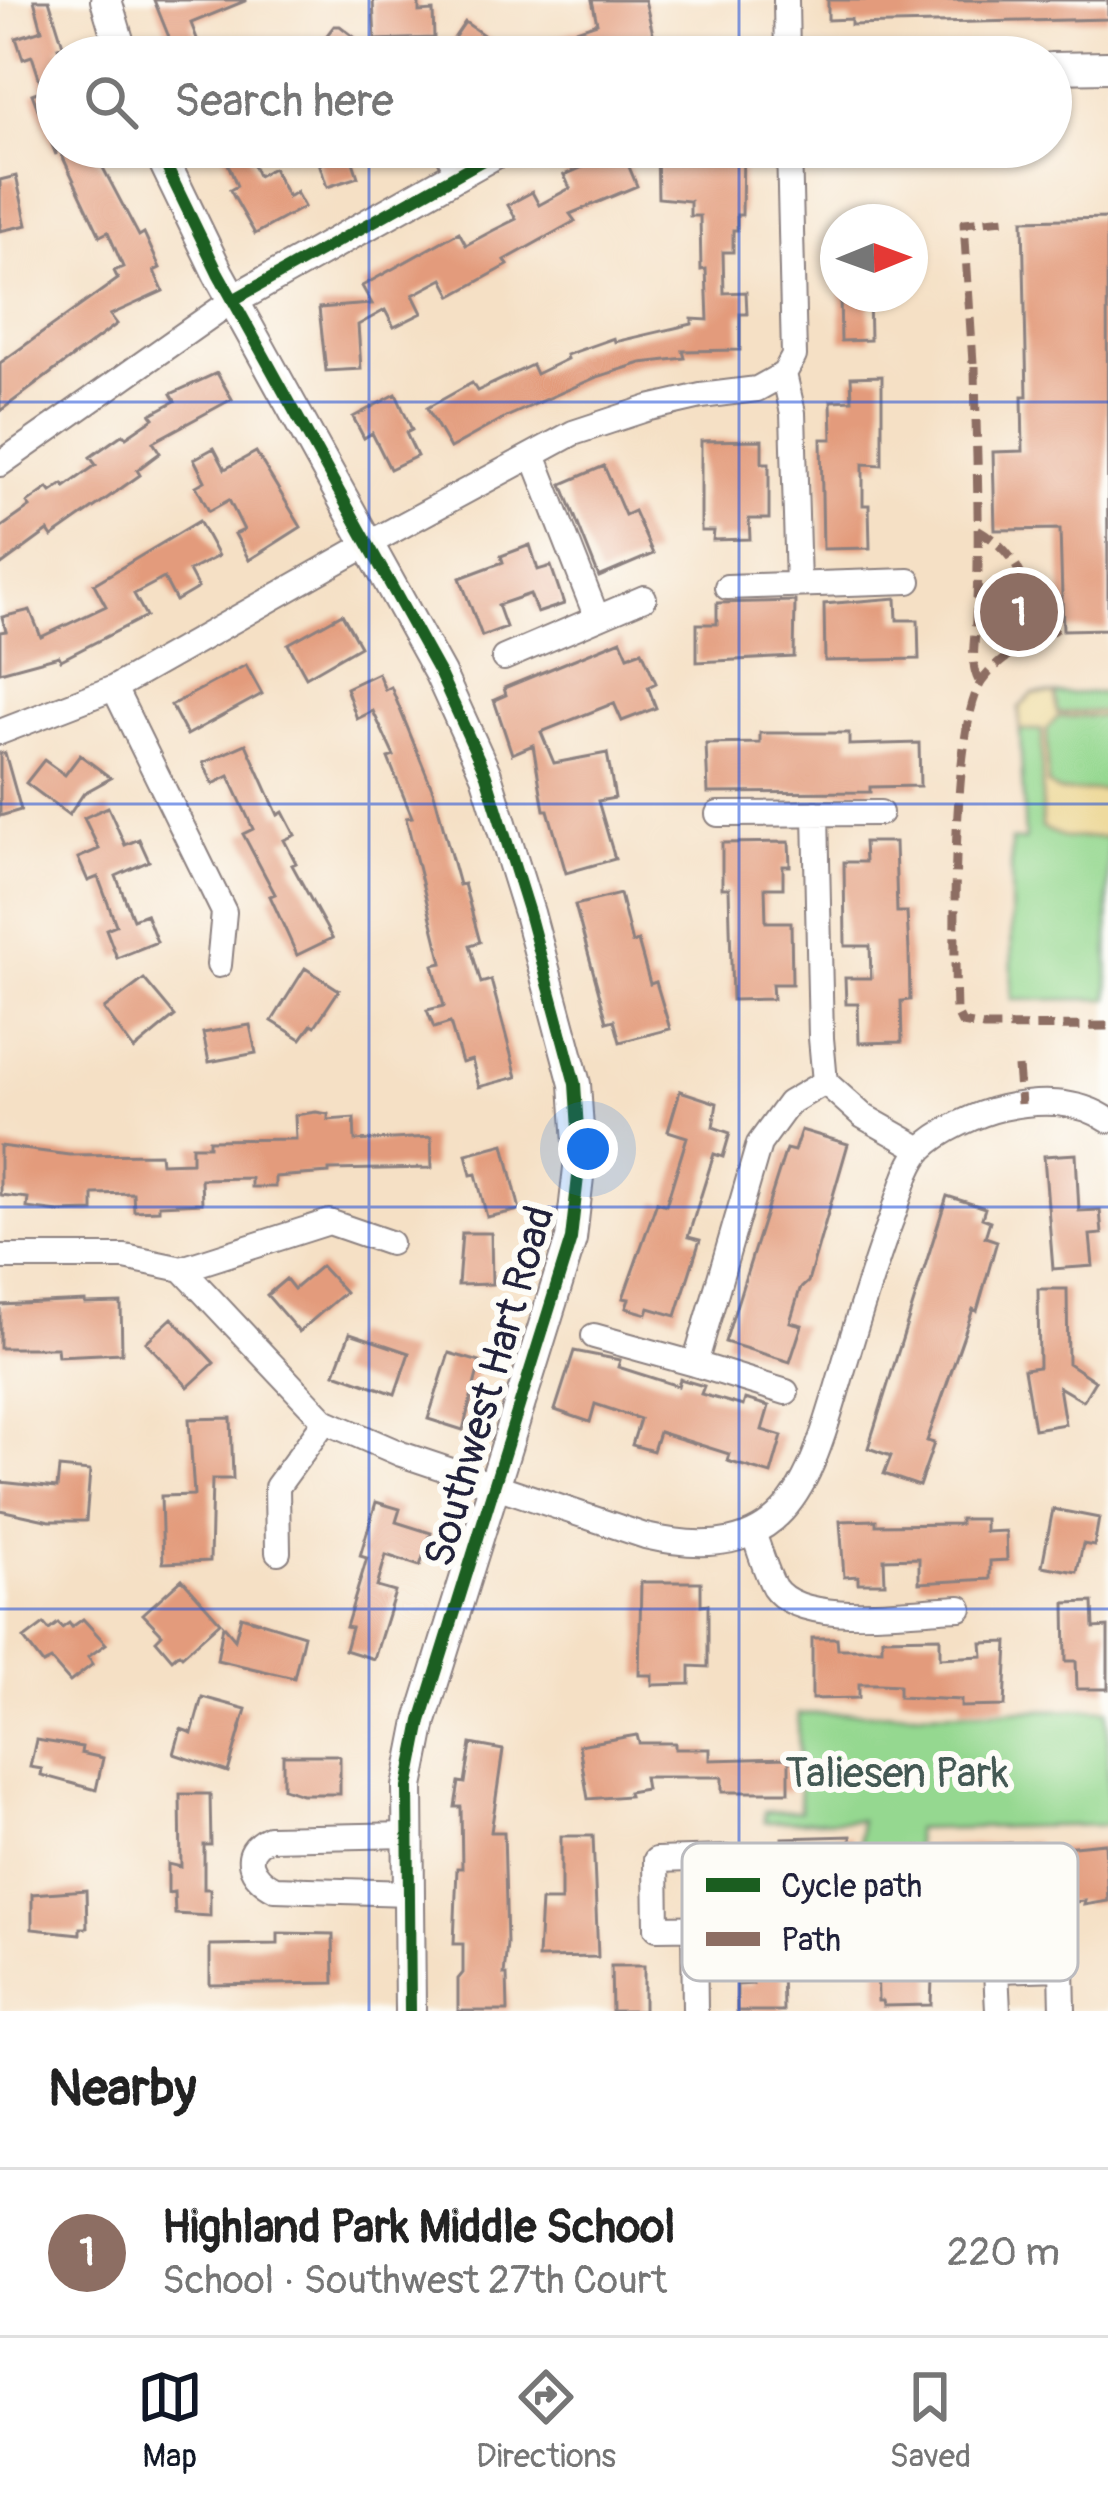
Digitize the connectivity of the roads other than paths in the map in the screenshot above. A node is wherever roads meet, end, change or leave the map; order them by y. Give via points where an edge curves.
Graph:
1 (106, 0) edge
2 (785, 0) edge
3 (117, 36) edge
4 (786, 36) edge
5 (1108, 67) edge
6 (1072, 68) edge
7 (167, 168) edge
8 (439, 168) edge
9 (790, 168) edge
10 (233, 300) junction
11 (784, 374) junction
12 (533, 454) junction
13 (0, 464) edge
14 (368, 544) junction
15 (909, 581) dead end
16 (798, 584) junction
17 (727, 587) dead end
18 (644, 598) dead end
19 (597, 618) junction
20 (504, 658) dead end
21 (114, 688) junction
22 (0, 732) edge
23 (816, 813) junction
24 (880, 813) dead end
25 (718, 814) dead end
26 (219, 965) dead end
27 (825, 1082) junction
28 (1108, 1120) edge
29 (921, 1149) junction
30 (390, 1243) dead end
31 (0, 1256) edge
32 (182, 1269) junction
33 (594, 1336) dead end
34 (695, 1364) junction
35 (786, 1392) dead end
36 (326, 1420) junction
37 (496, 1484) junction
38 (753, 1533) junction
39 (278, 1552) dead end
40 (960, 1608) dead end
41 (409, 1835) junction
42 (410, 1893) junction
43 (695, 1981) edge
44 (997, 1981) edge
45 (1062, 1981) edge
46 (410, 2011) edge
47 (695, 2011) edge
48 (998, 2011) edge
49 (1063, 2011) edge

1 - 3 street
2 - 4 street
5 - 6 street
7 - 10 street, Southwest Hart Road
8 - 10 street
9 - 11 street via 794,356
10 - 13 street
10 - 14 street, Southwest Hart Road
11 - 12 street via 757,389 613,418
11 - 16 street via 793,413
12 - 14 street
12 - 19 street
14 - 21 street
14 - 37 street, Southwest Hart Road via 486,775 575,1084 580,1159 571,1239
15 - 16 street
16 - 17 street
18 - 19 street
19 - 20 street
21 - 22 street
21 - 26 street via 224,912
23 - 24 street
23 - 25 street
23 - 27 street
27 - 29 street via 863,1116
27 - 34 street via 789,1103 759,1144
28 - 29 street via 1072,1105 1021,1104 979,1113
29 - 38 street via 872,1269 820,1448 787,1510
30 - 32 street via 328,1222
31 - 32 street via 125,1257
32 - 36 street
33 - 34 street
34 - 35 street
36 - 37 street
36 - 39 street via 277,1486
37 - 38 street via 685,1545
37 - 41 street, Southwest Hart Road via 422,1721 408,1787
38 - 40 street via 776,1589 822,1613
41 - 42 street, Southwest Hart Road
41 - 42 street via 269,1838 251,1856 258,1880 275,1889
42 - 46 street, Southwest Hart Road
43 - 47 street
44 - 48 street
45 - 49 street

